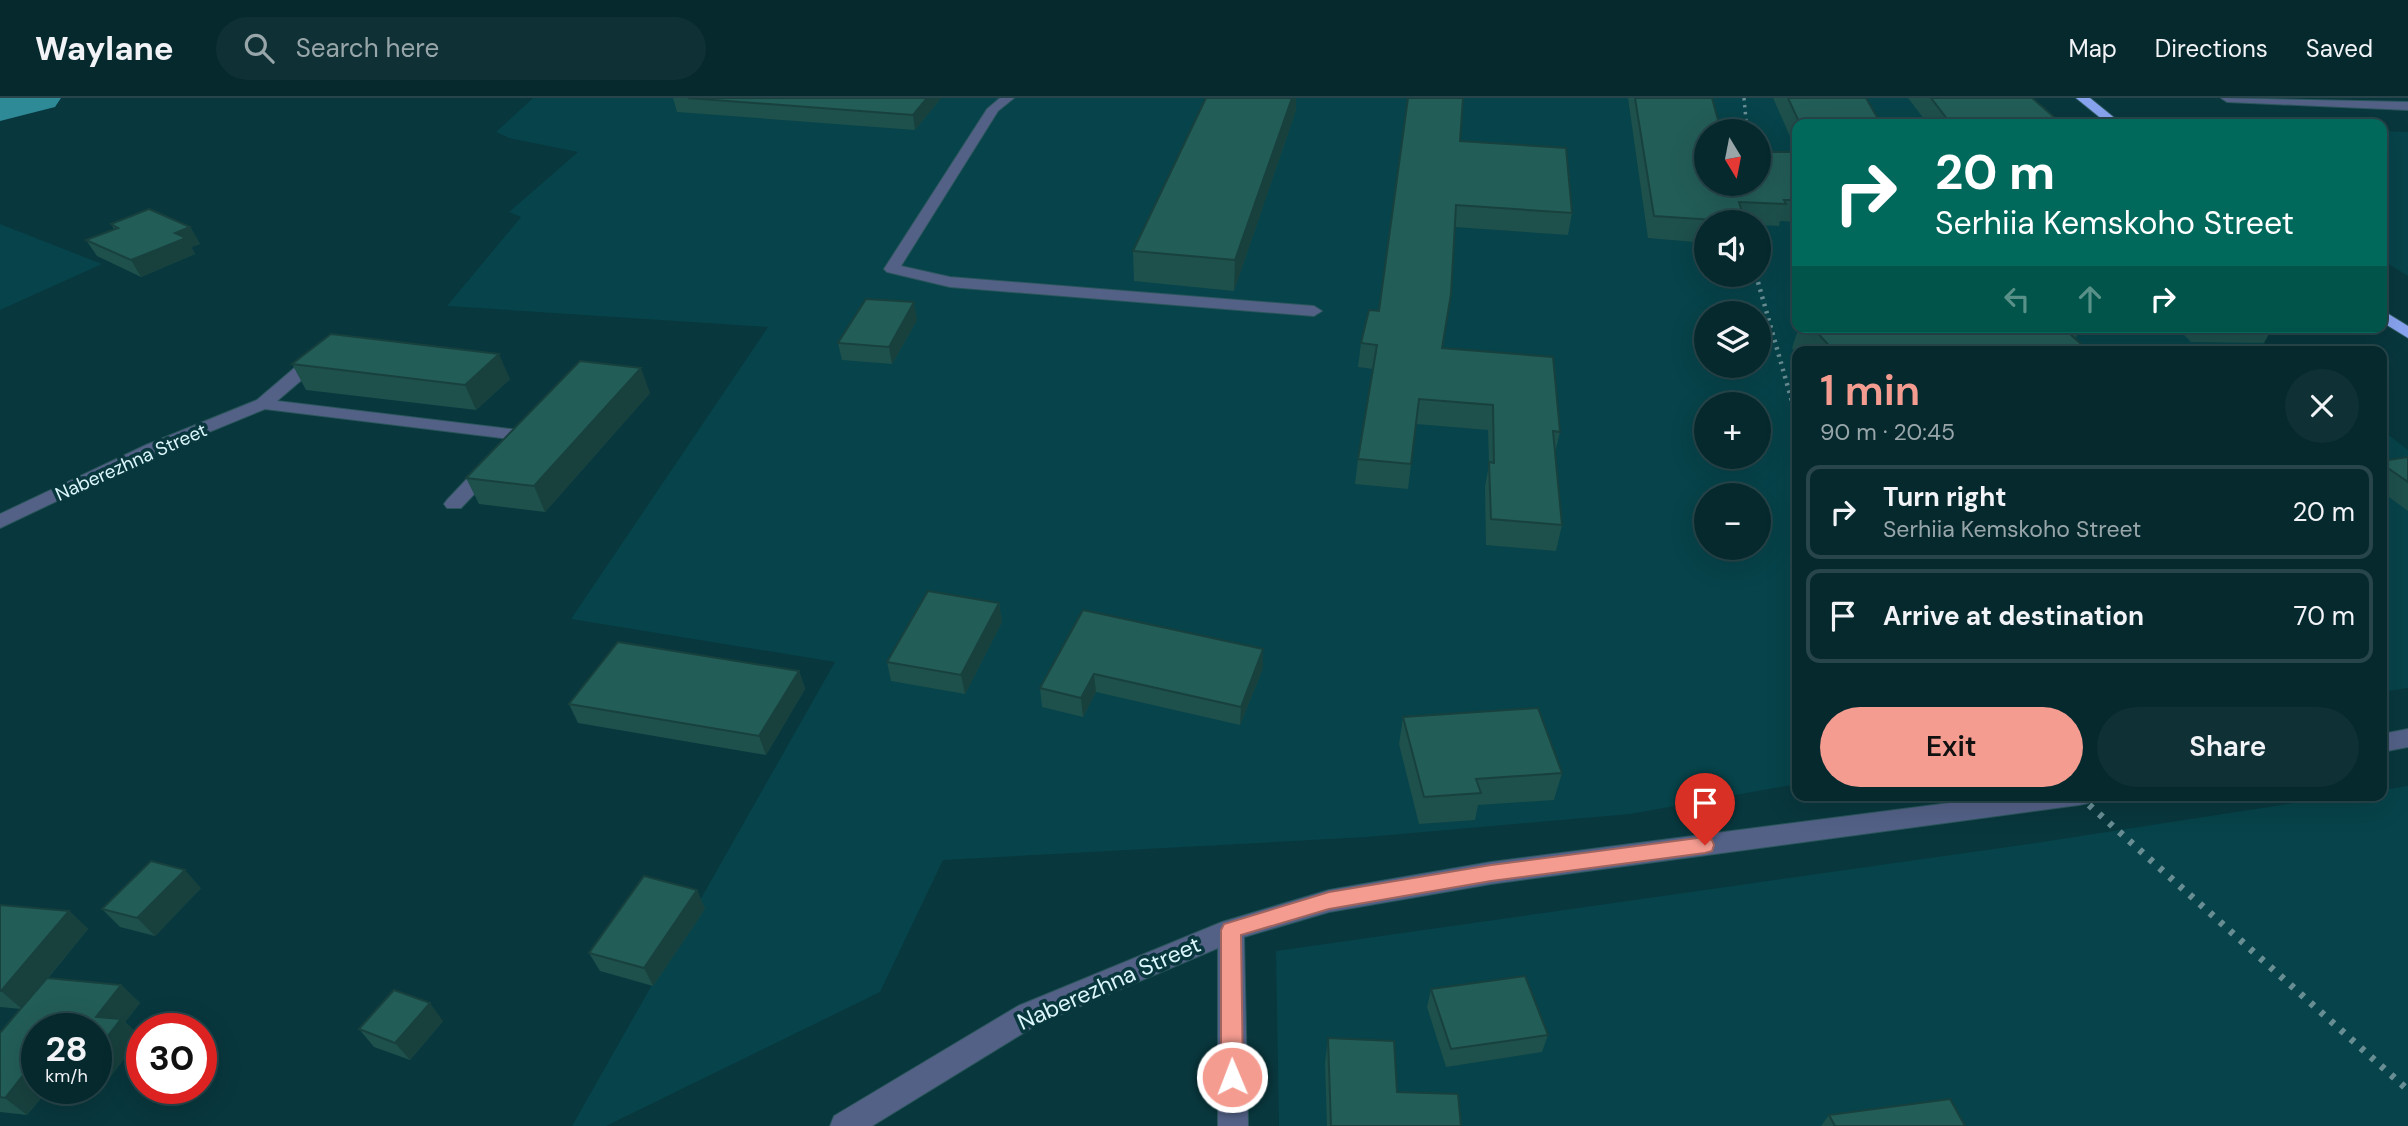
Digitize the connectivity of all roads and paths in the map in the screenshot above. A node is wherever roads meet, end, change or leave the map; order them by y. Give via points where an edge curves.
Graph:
1 (1007, 98) edge
2 (2082, 98) edge
3 (2227, 98) edge
4 (2408, 106) edge
5 (2109, 119) edge
6 (1314, 311) dead end
7 (2387, 318) edge
8 (2408, 333) edge
9 (328, 347) edge
10 (263, 404) junction
11 (454, 504) dead end
12 (0, 522) edge
13 (2408, 738) edge
14 (2387, 742) edge
15 (2041, 801) edge
16 (1231, 930) junction
17 (845, 1126) edge
18 (1233, 1126) edge

1 - 6 street via 993,109 892,269 950,282
2 - 5 highway
3 - 4 street
7 - 8 highway
9 - 10 street
10 - 11 street via 523,430
10 - 12 street, Naberezhna Street via 152,449
13 - 14 street
15 - 16 street, Naberezhna Street via 1491,873 1329,901
16 - 17 street, Naberezhna Street via 1028,1015
16 - 18 street

